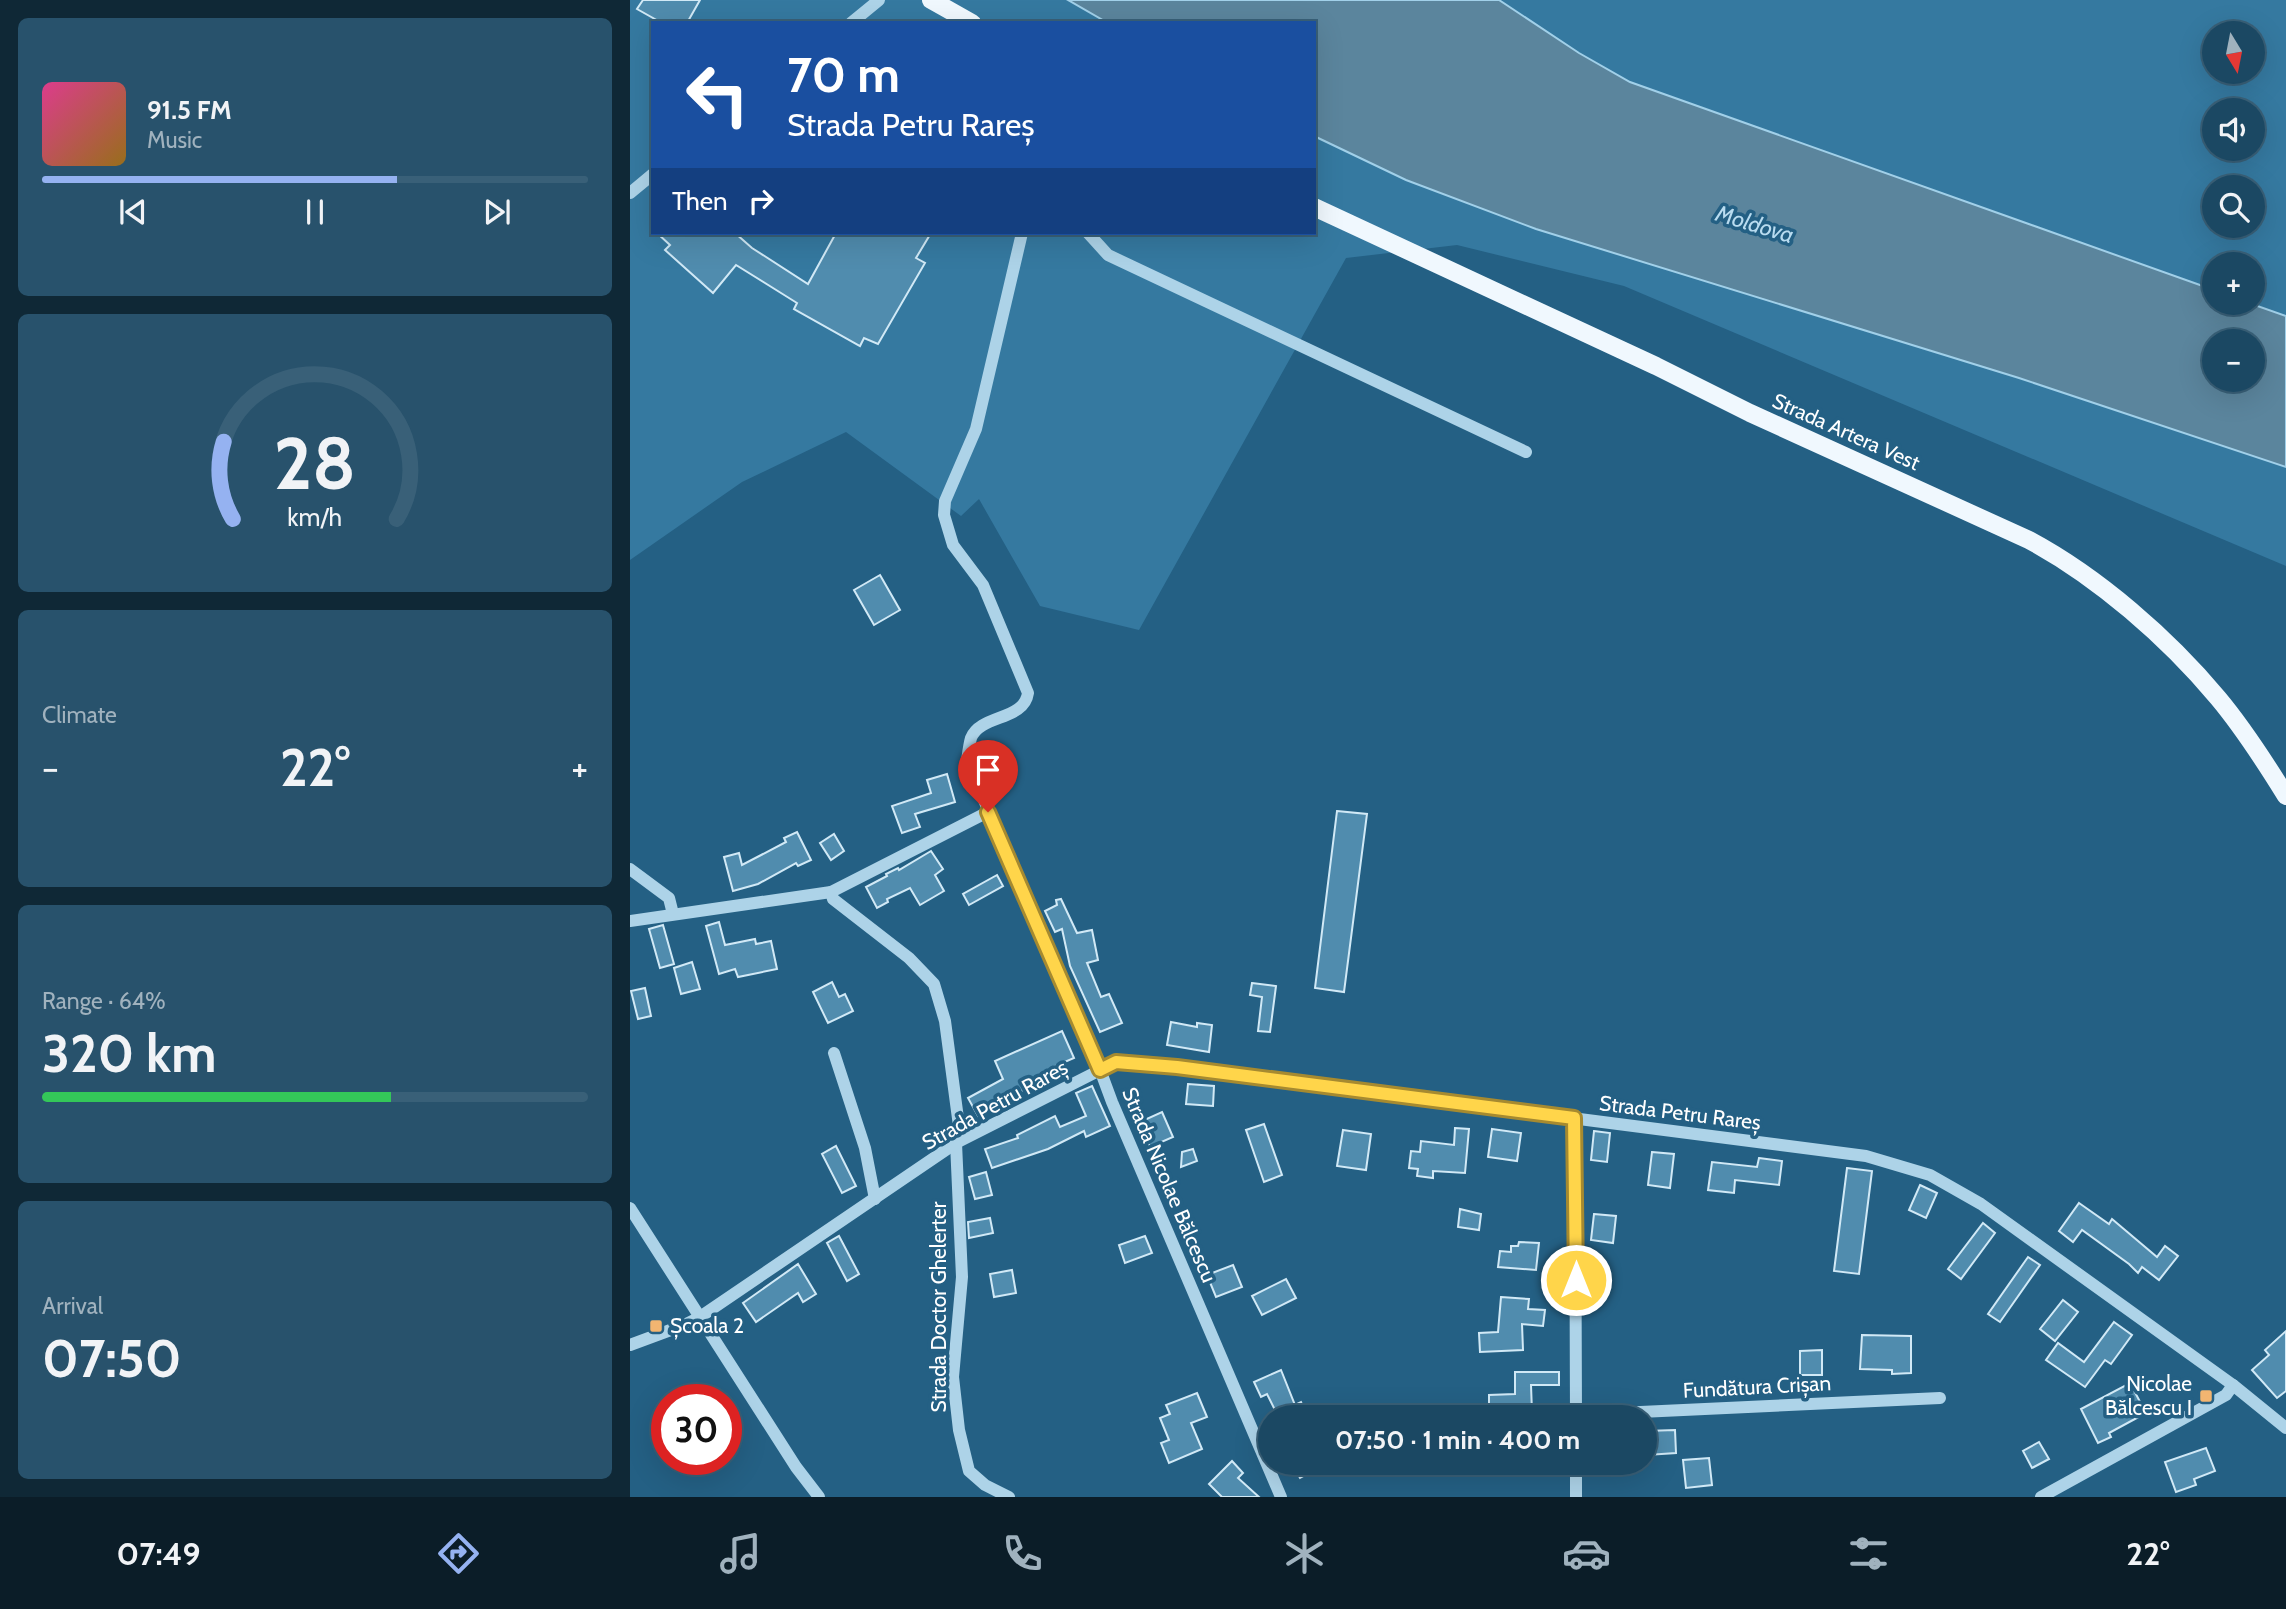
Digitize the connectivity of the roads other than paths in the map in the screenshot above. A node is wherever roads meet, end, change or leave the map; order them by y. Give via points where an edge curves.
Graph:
1 (879, 0) edge
2 (931, 0) edge
3 (853, 21) edge
4 (968, 21) edge
5 (651, 176) edge
6 (630, 192) edge
7 (1316, 208) edge
8 (1022, 235) edge
9 (1090, 235) edge
10 (1526, 452) dead end
11 (2286, 796) edge
12 (988, 812) junction
13 (630, 870) edge
14 (831, 892) junction
15 (673, 914) junction
16 (630, 921) edge
17 (834, 1053) dead end
18 (1100, 1070) junction
19 (1574, 1118) junction
20 (956, 1143) junction
21 (875, 1199) junction
22 (630, 1208) edge
23 (700, 1317) junction
24 (630, 1345) edge
25 (2234, 1385) junction
26 (1940, 1398) dead end
27 (1576, 1405) edge
28 (1657, 1412) edge
29 (2286, 1428) edge
30 (1576, 1475) edge
31 (819, 1497) edge
32 (1009, 1497) edge
33 (1281, 1497) edge
34 (1576, 1497) edge
35 (2041, 1497) edge

1 - 3 street
2 - 4 main road
5 - 6 street
7 - 11 main road, Strada Artera Vest via 2057,555 2175,652 2250,739
8 - 12 street, Strada Nicolae Bălcescu via 976,429 945,501 944,515 953,545 984,585 1028,694 1021,708 972,735 967,761
9 - 10 street via 1108,256
12 - 14 street
12 - 18 street, Strada Nicolae Bălcescu
13 - 15 street via 669,898
14 - 15 street
14 - 20 street, Strada Doctor Ghelerter via 833,900 909,958 934,984 951,1067 959,1126
15 - 16 street
17 - 21 street via 865,1148
18 - 19 street, Strada Petru Rareș via 1116,1062 1177,1067
18 - 20 street, Strada Petru Rareș
18 - 33 street, Strada Nicolae Bălcescu
19 - 25 street, Strada Petru Rareș via 1866,1156 1930,1175 1981,1204
19 - 27 street
20 - 21 street, Strada Petru Rareș
20 - 32 street, Strada Doctor Ghelerter via 962,1277 953,1377 959,1430 969,1471
21 - 23 street, Strada Petru Rareș
22 - 23 street
23 - 24 street, Strada Petru Rareș
23 - 31 street
25 - 29 street
25 - 35 street via 2226,1395
26 - 28 street, Fundătura Crișan
30 - 34 street

